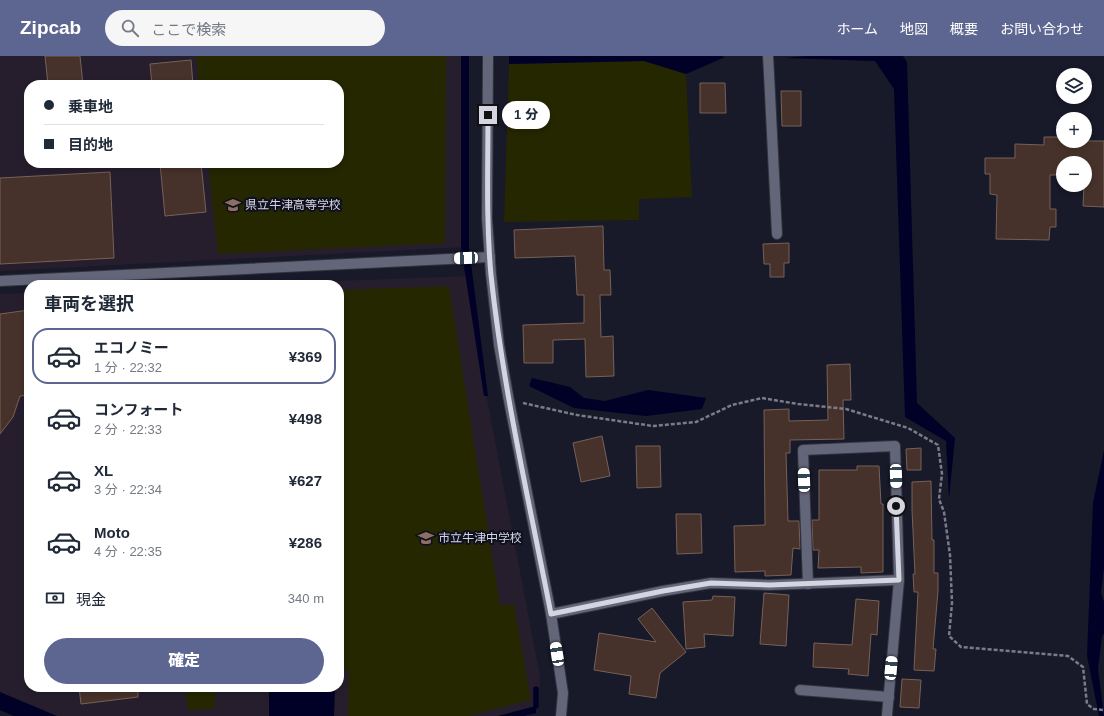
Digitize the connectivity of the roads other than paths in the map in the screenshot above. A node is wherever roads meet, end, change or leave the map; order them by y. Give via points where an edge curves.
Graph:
1 (488, 56) edge
2 (768, 56) edge
3 (778, 234) dead end
4 (490, 257) junction
5 (0, 281) edge
6 (899, 580) junction
7 (808, 584) junction
8 (551, 614) junction
9 (800, 690) dead end
10 (889, 697) junction
11 (887, 715) edge
12 (561, 716) edge

1 - 4 street via 487,218
2 - 3 street
4 - 5 street
4 - 8 street via 499,345
6 - 7 street
6 - 7 street via 895,446 802,450
6 - 10 street
7 - 8 street via 711,583
8 - 12 street via 563,693
9 - 10 street
10 - 11 street

